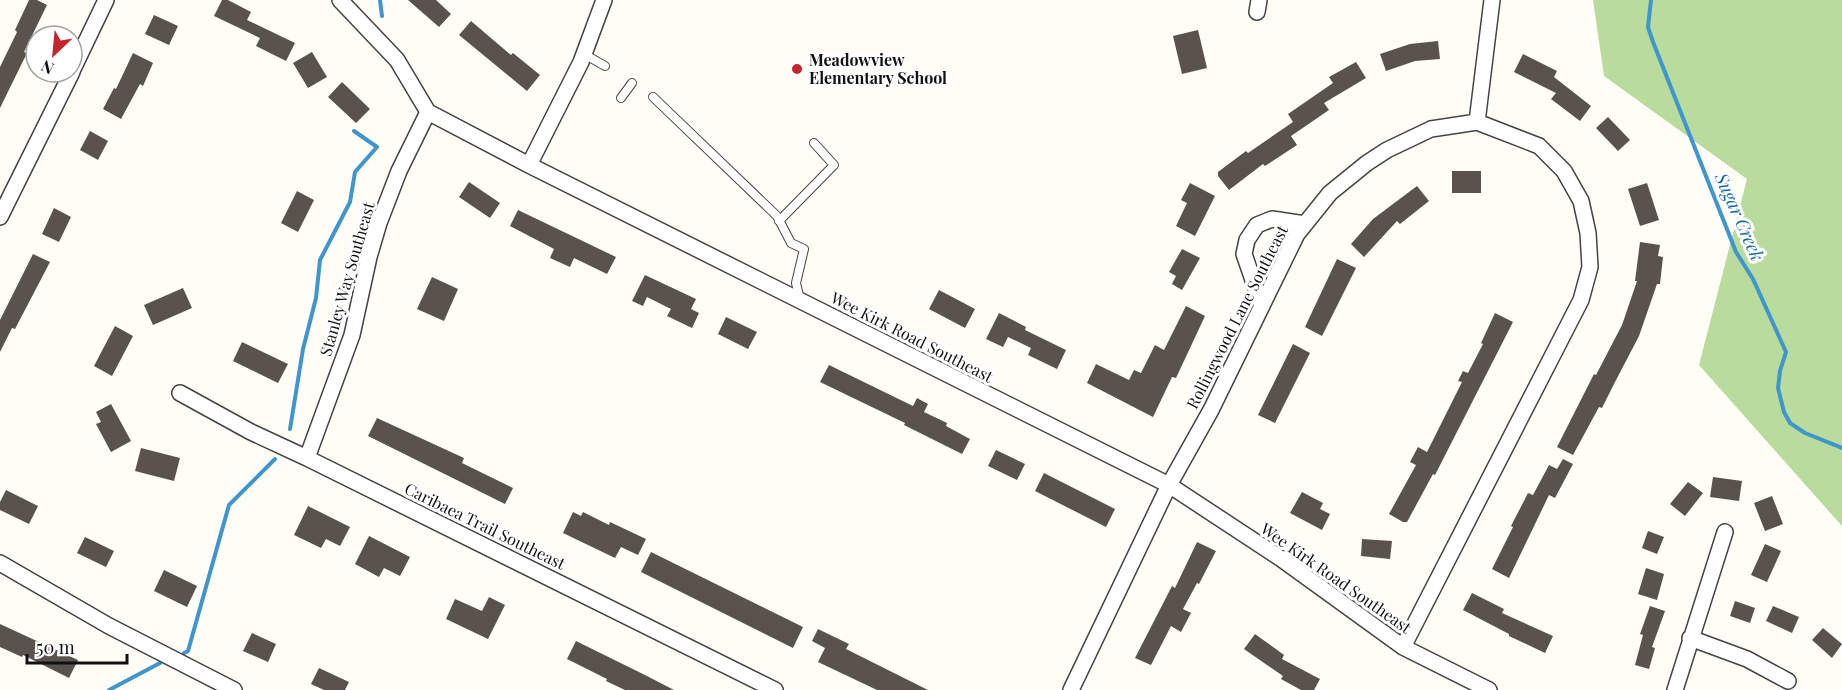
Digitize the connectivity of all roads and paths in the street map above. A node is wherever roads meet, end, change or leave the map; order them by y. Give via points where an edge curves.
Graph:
1 (106, 0) edge
2 (340, 0) edge
3 (604, 0) edge
4 (1492, 0) edge
5 (84, 47) edge
6 (584, 54) junction
7 (605, 66) dead end
8 (632, 83) dead end
9 (66, 84) edge
10 (653, 97) dead end
11 (621, 98) dead end
12 (428, 112) junction
13 (1477, 122) junction
14 (814, 143) dead end
15 (529, 165) junction
16 (0, 217) edge
17 (779, 221) junction
18 (1305, 224) junction
19 (800, 301) junction
20 (1262, 306) junction
21 (180, 393) dead end
22 (307, 458) junction
23 (1169, 486) junction
24 (1725, 532) dead end
25 (0, 563) edge
26 (1690, 638) junction
27 (1402, 647) junction
28 (1788, 681) dead end
29 (234, 690) edge
30 (775, 690) edge
31 (1071, 690) edge
32 (1489, 690) edge
33 (1675, 690) edge

1 - 5 street
2 - 12 street via 397,60
3 - 6 street
4 - 13 street
6 - 7 lane
6 - 15 street
8 - 11 lane
9 - 16 street
10 - 17 lane
12 - 15 street, Wee Kirk Road Southeast
12 - 22 street, Stanley Way Southeast via 379,223 352,335
13 - 18 street, Rollingwood Lane Southeast via 1431,129 1387,150 1330,193
13 - 27 street, Rollingwood Lane Southeast via 1539,146 1564,171 1581,201 1590,267 1581,300
14 - 17 lane via 834,165
15 - 19 street, Wee Kirk Road Southeast
17 - 19 lane via 791,243 804,249 796,283
18 - 20 street, Rollingwood Lane Southeast
18 - 20 street via 1272,219 1257,225 1247,240 1244,254
19 - 23 street, Wee Kirk Road Southeast
20 - 23 street, Rollingwood Lane Southeast
21 - 22 street, Caribaea Trail Southeast
22 - 30 street, Caribaea Trail Southeast
23 - 27 street, Wee Kirk Road Southeast via 1280,558
23 - 31 street, Rollingwood Lane Southeast
24 - 26 street
25 - 29 street via 109,626
26 - 28 street via 1747,659
26 - 33 street
27 - 32 street, Wee Kirk Road Southeast

